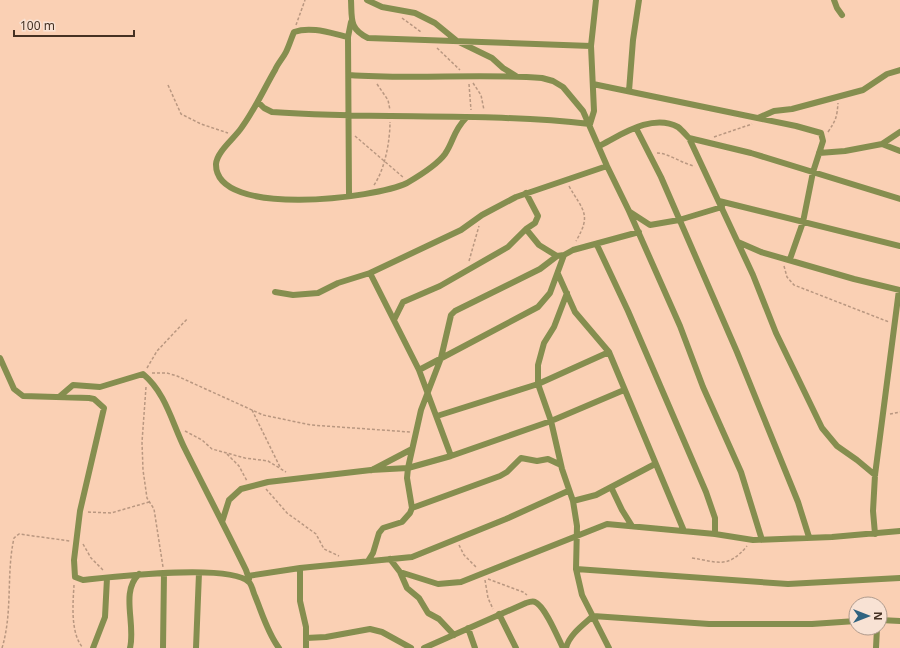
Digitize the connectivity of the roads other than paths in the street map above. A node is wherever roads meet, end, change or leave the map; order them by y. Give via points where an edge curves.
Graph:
1 (351, 0) edge
2 (367, 0) edge
3 (596, 0) edge
4 (639, 0) edge
5 (834, 0) edge
6 (842, 15) dead end
7 (352, 19) junction
8 (348, 37) junction
9 (457, 41) junction
10 (591, 46) junction
11 (900, 70) edge
12 (349, 75) junction
13 (517, 76) junction
14 (594, 84) junction
15 (629, 91) junction
16 (258, 102) junction
17 (350, 116) junction
18 (469, 118) junction
19 (760, 119) junction
20 (590, 124) junction
21 (636, 128) junction
22 (900, 132) edge
23 (689, 138) junction
24 (882, 144) junction
25 (598, 146) junction
26 (900, 151) edge
27 (819, 153) junction
28 (607, 166) junction
29 (814, 172) junction
30 (526, 193) junction
31 (349, 195) junction
32 (900, 199) edge
33 (719, 200) junction
34 (722, 207) junction
35 (629, 211) junction
36 (679, 220) junction
37 (803, 222) junction
38 (526, 229) junction
39 (639, 232) junction
40 (738, 242) junction
41 (597, 245) junction
42 (900, 246) edge
43 (564, 255) junction
44 (557, 256) junction
45 (787, 258) junction
46 (370, 273) junction
47 (558, 274) junction
48 (900, 290) edge
49 (275, 292) dead end
50 (567, 293) junction
51 (394, 320) junction
52 (609, 352) junction
53 (0, 358) edge
54 (441, 358) junction
55 (419, 370) junction
56 (538, 384) junction
57 (624, 390) junction
58 (428, 392) junction
59 (59, 397) junction
60 (437, 416) junction
61 (551, 421) junction
62 (412, 448) junction
63 (451, 456) junction
64 (655, 464) junction
65 (561, 465) junction
66 (408, 468) junction
67 (371, 470) junction
68 (875, 475) junction
69 (611, 487) junction
70 (568, 490) junction
71 (573, 501) junction
72 (412, 508) junction
73 (222, 522) junction
74 (632, 526) junction
75 (684, 531) junction
76 (900, 531) edge
77 (715, 534) junction
78 (875, 534) junction
79 (577, 535) junction
80 (810, 537) junction
81 (762, 540) junction
82 (390, 559) junction
83 (368, 561) junction
84 (300, 568) junction
85 (576, 569) junction
86 (400, 572) junction
87 (164, 573) junction
88 (199, 573) junction
89 (139, 574) junction
90 (248, 576) junction
91 (110, 577) junction
92 (900, 578) edge
93 (249, 582) junction
94 (497, 615) junction
95 (593, 616) junction
96 (888, 621) edge
97 (848, 622) edge
98 (900, 622) edge
99 (468, 628) junction
100 (454, 635) junction
101 (877, 636) edge
102 (306, 638) junction
103 (93, 648) edge
104 (130, 648) edge
105 (163, 648) edge
106 (196, 648) edge
107 (279, 648) edge
108 (306, 648) edge
109 (411, 648) edge
110 (424, 648) edge
111 (475, 648) edge
112 (516, 648) edge
113 (564, 648) edge
114 (609, 648) edge
115 (876, 648) edge

1 - 7 street
2 - 9 street via 382,7 415,13 435,23
3 - 10 street
4 - 15 street
5 - 6 street
7 - 8 street
7 - 9 street via 354,29 368,38
8 - 12 street
8 - 16 street via 316,30 294,32
9 - 10 street
9 - 13 street via 492,58
10 - 14 street
11 - 19 street via 888,74 863,90 792,109 774,111
12 - 13 street via 401,78 440,75
12 - 17 street
13 - 20 street via 542,78 563,87 583,111
14 - 15 street
14 - 20 street via 594,112
15 - 19 street
16 - 17 street via 272,112
16 - 31 street via 216,163 219,174 231,188 266,198 326,199
17 - 18 street
17 - 31 street
18 - 20 street via 513,118
18 - 31 street via 458,126 445,153 407,182 394,188
19 - 27 street via 820,133 823,138
20 - 25 street
21 - 23 street via 649,123 668,123 679,128
21 - 25 street
21 - 36 street
22 - 24 street
23 - 29 street
23 - 33 street
24 - 26 street
24 - 27 street via 844,152
25 - 28 street
27 - 29 street
28 - 30 street
28 - 35 street
29 - 32 street
29 - 37 street
30 - 38 street via 538,216 535,223
30 - 46 street via 482,215 461,230
33 - 34 street
33 - 37 street
34 - 36 street
34 - 40 street
35 - 36 street via 650,225
35 - 39 street
36 - 80 street via 738,352
37 - 42 street
37 - 45 street
38 - 44 street via 539,245
38 - 51 street via 508,247 440,286 404,302
39 - 41 street
39 - 81 street via 680,326 703,387 742,472
40 - 45 street via 761,252
40 - 68 street via 776,333 822,428 837,446
41 - 43 street
41 - 77 street via 706,492 715,518
43 - 44 street
43 - 47 street
44 - 54 street via 540,269 455,311 451,315
45 - 48 street
46 - 49 street via 338,283 318,293 293,295
46 - 51 street
47 - 50 street
47 - 54 street via 550,293 538,307
48 - 68 street
50 - 52 street via 575,312
50 - 56 street via 554,327 544,343 538,365
51 - 55 street
52 - 56 street
52 - 57 street
53 - 59 street via 14,389 20,394
54 - 55 street
54 - 58 street
55 - 58 street
56 - 60 street
56 - 61 street
57 - 61 street
57 - 64 street
58 - 60 street
58 - 62 street
59 - 73 street via 72,385 100,386 145,375 155,386 175,424
59 - 91 street via 89,398 104,409 80,511 75,577 83,580
60 - 63 street
61 - 63 street
61 - 65 street
62 - 66 street
62 - 67 street
63 - 66 street
64 - 69 street
64 - 75 street
65 - 70 street
65 - 72 street via 548,459 537,461 522,458 500,476
66 - 67 street
66 - 72 street via 406,478
67 - 73 street via 294,479 241,489 233,495
68 - 78 street
69 - 71 street via 596,495
69 - 74 street
70 - 71 street
70 - 82 street via 506,519 412,556
71 - 79 street
72 - 83 street via 402,522 383,528
73 - 90 street
74 - 75 street
74 - 79 street via 607,524
75 - 77 street
76 - 78 street
77 - 81 street
78 - 80 street
79 - 85 street
79 - 86 street via 461,582 438,584
80 - 81 street
82 - 83 street
82 - 86 street
83 - 84 street
84 - 90 street
84 - 102 street via 300,601
85 - 92 street via 781,584
85 - 95 street via 582,595
86 - 100 street via 407,588 419,598 426,610
87 - 88 street
87 - 89 street
87 - 105 street
88 - 93 street via 237,576
88 - 106 street
89 - 91 street
89 - 104 street via 133,580 129,592 132,620
90 - 93 street
91 - 103 street via 105,616
93 - 107 street
94 - 99 street
94 - 112 street
94 - 113 street via 534,602 540,605 546,614
95 - 97 street via 709,624
95 - 113 street via 574,633
95 - 114 street
96 - 98 street
99 - 100 street
99 - 111 street
100 - 110 street
101 - 115 street
102 - 108 street
102 - 109 street via 370,630 382,632

